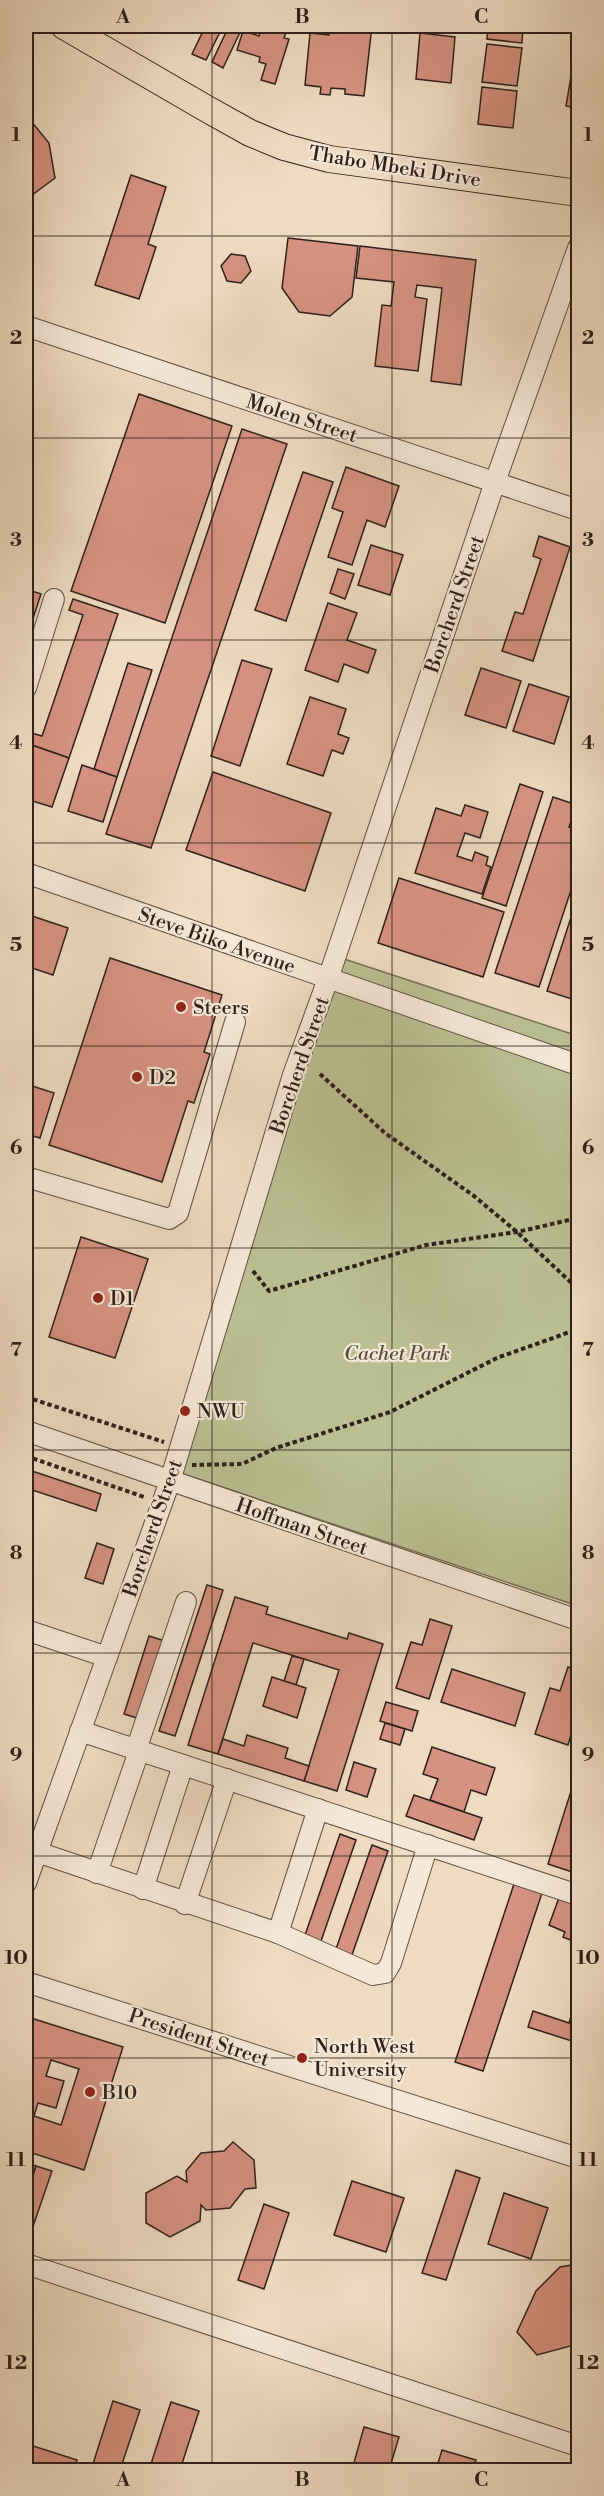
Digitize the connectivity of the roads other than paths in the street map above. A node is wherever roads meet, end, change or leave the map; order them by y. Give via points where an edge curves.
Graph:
1 (64, 26) edge
2 (579, 193) edge
3 (579, 248) edge
4 (26, 326) edge
5 (495, 482) junction
6 (579, 510) edge
7 (54, 600) dead end
8 (26, 688) edge
9 (26, 873) edge
10 (328, 979) junction
11 (235, 1022) dead end
12 (579, 1065) edge
13 (26, 1177) edge
14 (26, 1431) edge
15 (175, 1464) junction
16 (186, 1602) dead end
17 (579, 1620) edge
18 (26, 1630) edge
19 (107, 1657) junction
20 (80, 1731) junction
21 (138, 1750) junction
22 (183, 1765) junction
23 (227, 1779) junction
24 (318, 1809) junction
25 (429, 1845) junction
26 (37, 1852) junction
27 (97, 1873) junction
28 (26, 1883) edge
29 (144, 1889) junction
30 (579, 1895) edge
31 (185, 1904) junction
32 (278, 1933) junction
33 (26, 1982) edge
34 (579, 2158) edge
35 (26, 2264) edge
36 (579, 2446) edge

1 - 2 main road, Thabo Mbeki Drive via 250,133 285,147 329,159
3 - 5 street, Borcherd Street
4 - 5 street, Molen Street
5 - 6 street, Molen Street
5 - 10 street, Borcherd Street
7 - 8 street
9 - 10 street, Steve Biko Avenue
10 - 12 street, Steve Biko Avenue
10 - 15 street, Borcherd Street via 293,1075
11 - 13 street via 178,1213 169,1219
14 - 15 street, Hoffman Street
15 - 17 street, Hoffman Street
15 - 19 street, Borcherd Street
16 - 21 street
18 - 19 street
19 - 20 street, Borcherd Street
20 - 21 street
20 - 26 street, Borcherd Street
21 - 22 street
21 - 27 street
22 - 23 street
22 - 29 street
23 - 24 street
23 - 31 street
24 - 25 street
24 - 32 street
25 - 30 street
25 - 32 street via 385,1973 374,1975
26 - 27 street
26 - 28 street, Borcherd Street
27 - 29 street
29 - 31 street
31 - 32 street
33 - 34 street, President Street
35 - 36 street

